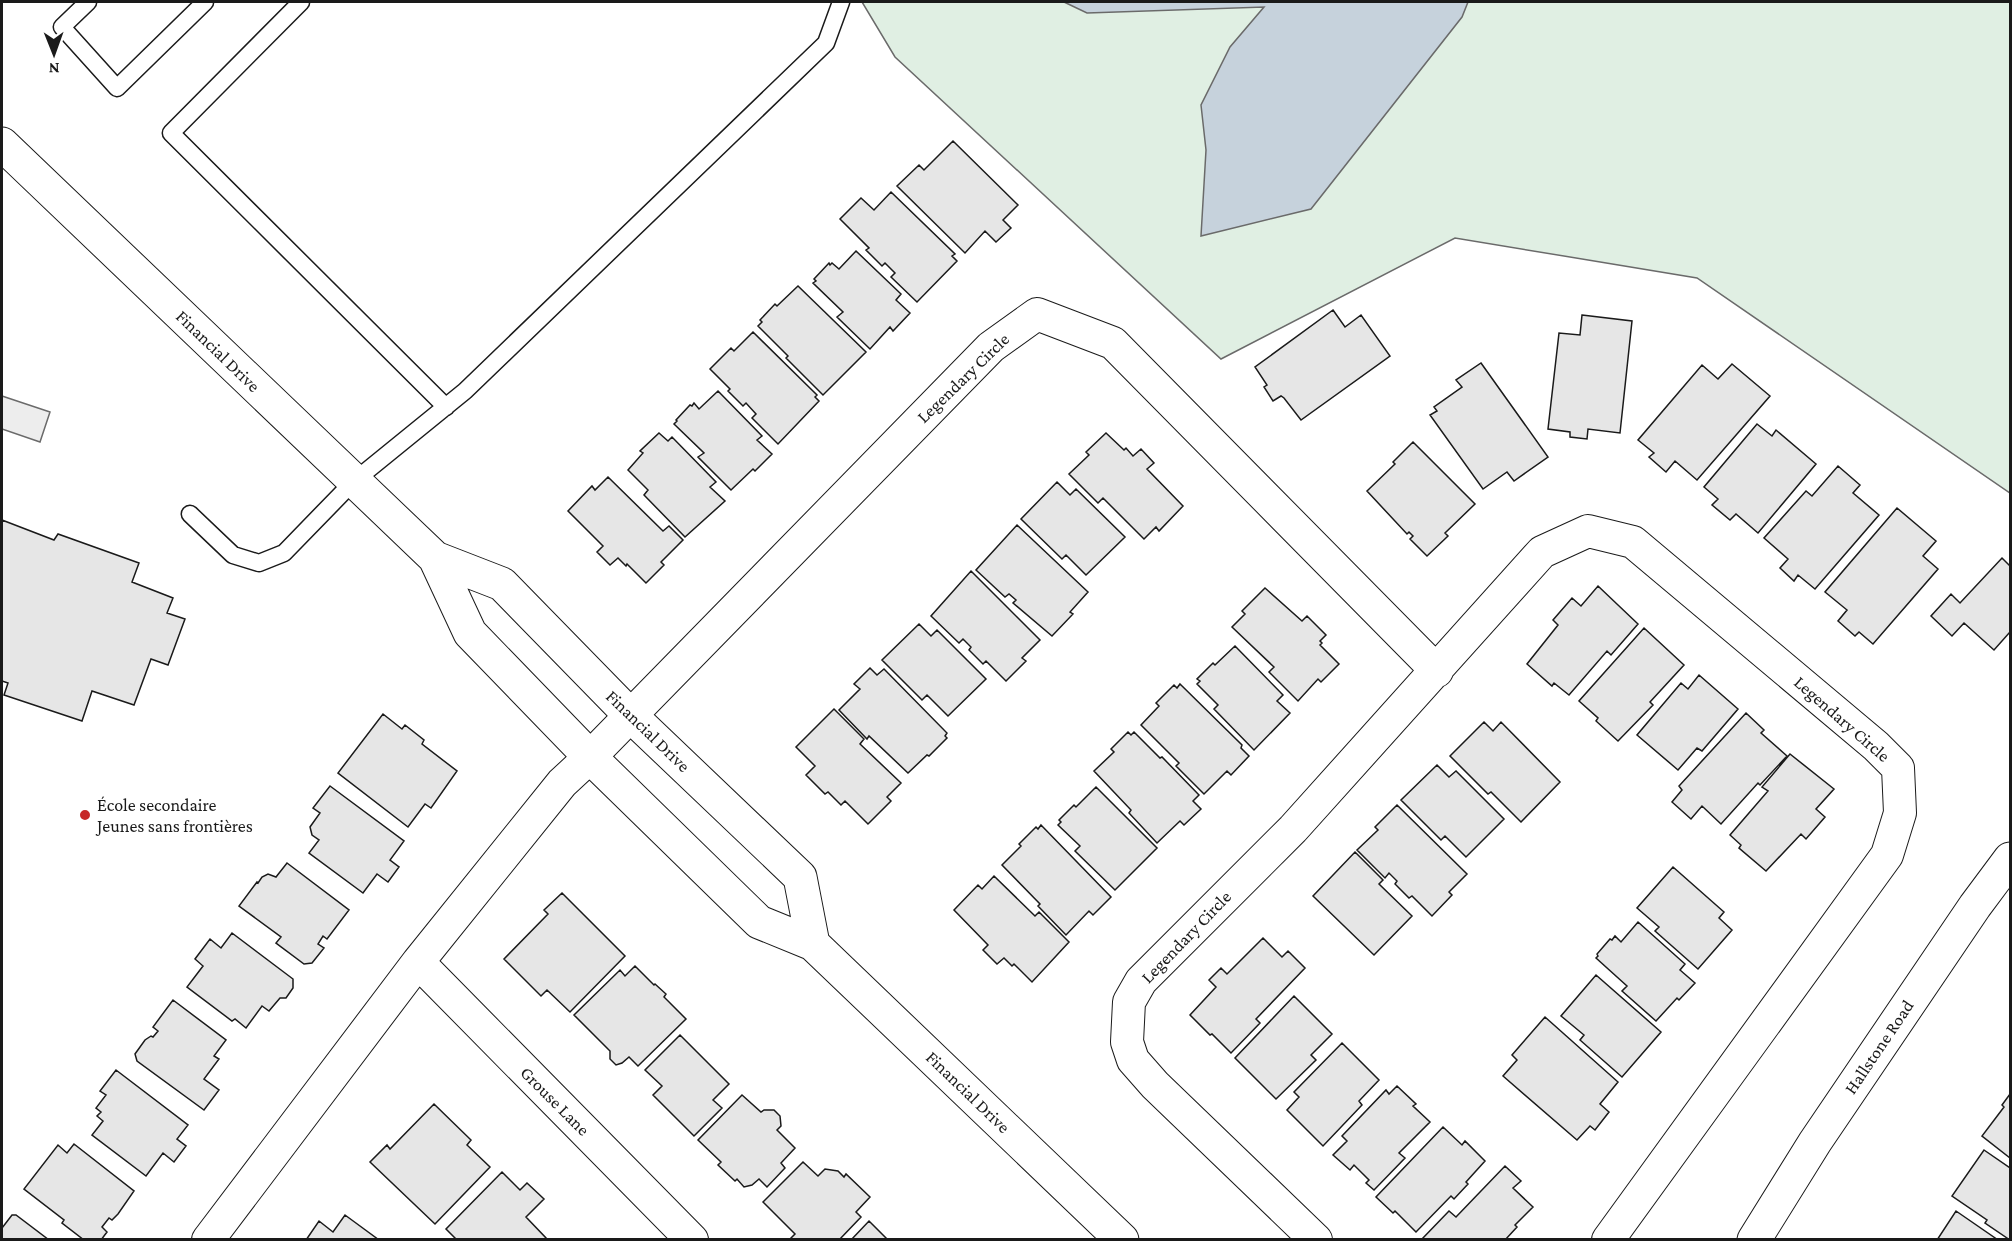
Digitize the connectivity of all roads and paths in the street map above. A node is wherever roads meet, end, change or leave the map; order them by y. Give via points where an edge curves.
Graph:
1 (88, 2) edge
2 (205, 2) edge
3 (301, 2) edge
4 (841, 2) edge
5 (2, 144) edge
6 (446, 407) junction
7 (353, 482) junction
8 (190, 514) dead end
9 (435, 558) junction
10 (1437, 671) junction
11 (630, 715) junction
12 (590, 757) junction
13 (2010, 859) edge
14 (813, 944) junction
15 (418, 962) junction
16 (208, 1239) edge
17 (692, 1239) edge
18 (1122, 1239) edge
19 (1316, 1239) edge
20 (1608, 1239) edge
21 (1754, 1239) edge

1 - 2 lane via 62,27 117,88
3 - 6 lane via 171,133
4 - 6 lane via 826,43
5 - 7 street, Financial Drive
6 - 7 lane
7 - 8 lane via 284,553 259,563 233,555
7 - 9 street, Financial Drive
9 - 11 street, Financial Drive via 502,585
9 - 12 street, Financial Drive via 470,633
10 - 11 street, Legendary Circle via 1113,343 1037,314 991,347
10 - 19 street, Legendary Circle via 1293,829 1158,962 1129,1002 1127,1042 1133,1060
10 - 20 street, Legendary Circle via 1542,552 1588,531 1633,542 1898,768 1900,813 1887,855
11 - 12 street, Legendary Circle
11 - 14 street, Financial Drive via 800,877
12 - 14 street, Financial Drive via 759,922
12 - 15 street via 562,783
13 - 21 street, Hallstone Road via 1815,1142
14 - 18 street, Financial Drive
15 - 16 street
15 - 17 street, Grouse Lane

